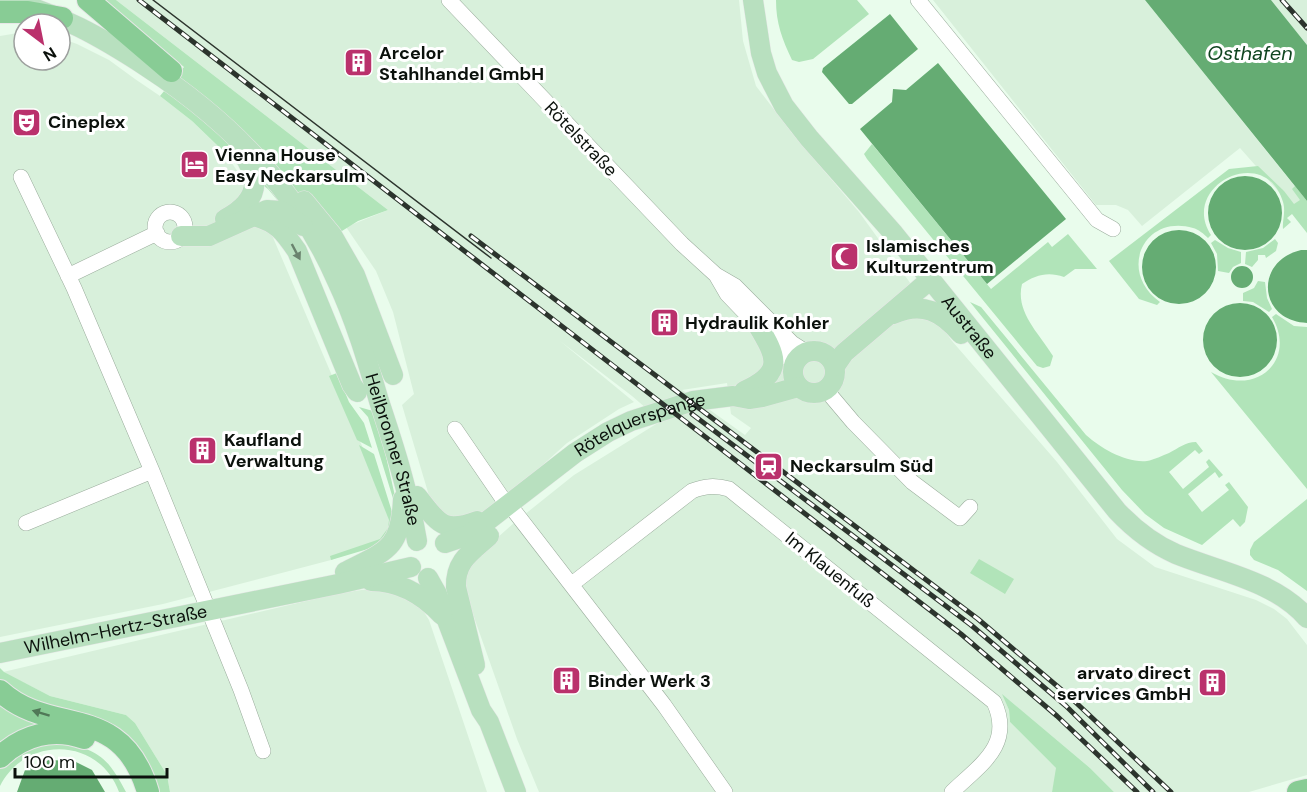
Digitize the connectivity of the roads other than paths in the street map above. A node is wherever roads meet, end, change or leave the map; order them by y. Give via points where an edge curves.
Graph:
1 (5, 0) edge
2 (36, 0) edge
3 (88, 0) edge
4 (449, 0) edge
5 (753, 0) edge
6 (918, 0) edge
7 (46, 12) edge
8 (72, 23) edge
9 (171, 71) junction
10 (238, 139) junction
11 (21, 177) dead end
12 (304, 201) junction
13 (254, 216) junction
14 (1113, 229) dead end
15 (183, 230) junction
16 (312, 232) junction
17 (157, 233) junction
18 (926, 274) junction
19 (716, 275) junction
20 (68, 276) junction
21 (888, 316) junction
22 (757, 324) junction
23 (988, 351) junction
24 (808, 366) junction
25 (393, 375) dead end
26 (826, 390) junction
27 (357, 392) dead end
28 (738, 393) junction
29 (455, 429) dead end
30 (152, 471) junction
31 (410, 490) junction
32 (970, 507) dead end
33 (508, 509) junction
34 (26, 523) dead end
35 (489, 536) junction
36 (429, 557) junction
37 (342, 578) junction
38 (572, 584) junction
39 (208, 610) junction
40 (1307, 618) edge
41 (447, 621) junction
42 (0, 653) edge
43 (478, 682) junction
44 (0, 691) edge
45 (489, 722) junction
46 (263, 751) dead end
47 (0, 757) edge
48 (1307, 790) edge
49 (134, 792) edge
50 (148, 792) edge
51 (516, 792) edge
52 (725, 792) edge
53 (952, 792) edge
54 (1298, 792) edge

1 - 7 main road, Heilbronner Straße
2 - 9 main road, Heilbronner Straße via 90,22
3 - 9 highway
4 - 19 street, Rötelstraße via 657,219
5 - 18 main road, Austraße via 767,73 784,106
6 - 14 street via 1096,220
8 - 10 main road, Heilbronner Straße via 168,80
9 - 12 main road, Heilbronner Straße via 251,135
10 - 15 main road via 253,176 253,192 245,206 209,228
10 - 16 main road, Heilbronner Straße via 264,165
11 - 20 street
12 - 25 main road via 332,235 356,275
12 - 31 main road, Heilbronner Straße via 331,244 361,312
13 - 15 main road via 209,236
13 - 16 main road via 267,210 281,211
13 -> 27 main road via 268,220 284,232 297,252
15 - 17 street via 172,242 161,239
15 - 17 street via 182,219 174,213 164,213 157,220
16 - 31 main road, Heilbronner Straße via 338,282
17 - 20 street
18 - 21 main road
18 - 23 main road, Austraße
18 - 24 main road
19 - 22 street, Rötelstraße via 727,294
19 - 24 street, Rötelstraße via 735,286 792,343
20 - 30 street
21 - 23 main road via 916,308 931,309 949,320 970,345
21 - 24 main road via 844,353
22 - 24 street, Rötelstraße
22 - 28 main road via 771,348 774,364 761,382
23 - 40 main road, Austraße via 1134,529 1176,553 1260,586 1286,600
24 - 26 main road via 835,377
24 - 26 main road via 808,393
24 - 28 main road, Rötelquerspange via 771,386
26 - 32 street via 912,482 960,518
28 - 33 main road, Rötelquerspange via 693,401 631,421 575,453
29 - 33 street
30 - 34 street
30 - 39 street
31 - 33 main road via 447,527 458,527
31 - 36 main road, Heilbronner Straße
31 - 37 main road via 396,539
33 - 35 main road, Rötelquerspange
33 - 36 main road, Rötelquerspange
33 - 38 street
35 - 36 main road, Rötelquerspange
35 - 43 main road via 466,557 455,576
36 - 37 main road, Wilhelm-Hertz-Straße
36 - 41 main road, Heilbronner Straße
36 - 43 main road, Heilbronner Straße via 446,590
37 - 39 main road, Wilhelm-Hertz-Straße
37 - 41 main road via 396,584 423,598
38 - 52 street
38 - 53 street, Im Klauenfuß via 692,491 704,486 729,489 994,702 1002,728 997,744
39 - 42 main road, Wilhelm-Hertz-Straße
39 - 46 street
41 - 45 main road, Heilbronner Straße
43 - 45 main road, Heilbronner Straße
50 -> 44 highway via 139,768 118,742 102,731 22,707
45 - 51 main road, Heilbronner Straße
47 - 49 highway via 34,736 76,735 111,753 126,769
48 - 54 highway

